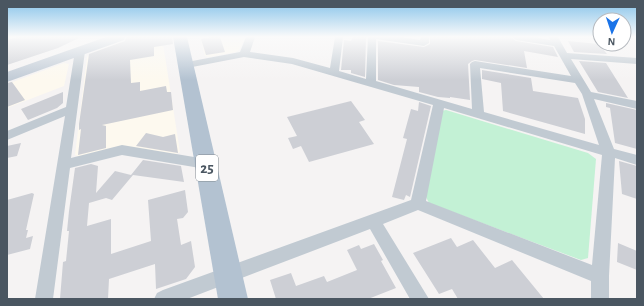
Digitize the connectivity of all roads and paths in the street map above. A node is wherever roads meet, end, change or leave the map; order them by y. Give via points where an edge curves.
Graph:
1 (80, 51) joint
2 (184, 51) edge
3 (337, 51) edge
4 (372, 51) edge
5 (562, 51) edge
6 (244, 54) joint
7 (565, 56) junction
8 (637, 61) edge
9 (187, 65) junction
10 (334, 72) junction
11 (7, 77) edge
12 (578, 80) junction
13 (371, 83) junction
14 (587, 94) junction
15 (439, 103) junction
16 (637, 105) edge
17 (71, 109) junction
18 (478, 114) junction
19 (7, 136) edge
20 (609, 153) junction
21 (637, 160) edge
22 (206, 164) junction
23 (63, 165) junction
24 (418, 204) junction
25 (374, 222) junction
26 (228, 276) junction
27 (600, 276) junction
28 (44, 299) edge
29 (163, 299) edge
30 (233, 299) edge
31 (420, 299) edge
32 (600, 299) edge

1 - 11 main road
1 - 17 street
2 - 9 main road, 25
3 - 10 street
4 - 13 street
5 - 7 street
6 - 9 street
6 - 10 street via 293,61
7 - 8 street
7 - 12 street
9 - 22 main road, 25
10 - 13 street
12 - 14 street
12 - 18 street via 475,64
13 - 15 street
14 - 16 street
14 - 20 street
15 - 18 street
15 - 24 street
17 - 19 street
17 - 23 street
18 - 20 street
20 - 21 street
20 - 27 street
22 - 23 street via 122,150
22 - 26 main road, 25
23 - 28 street
24 - 25 street
24 - 27 street
25 - 26 street
25 - 31 street
26 - 29 street
26 - 30 main road, 25
27 - 32 street

